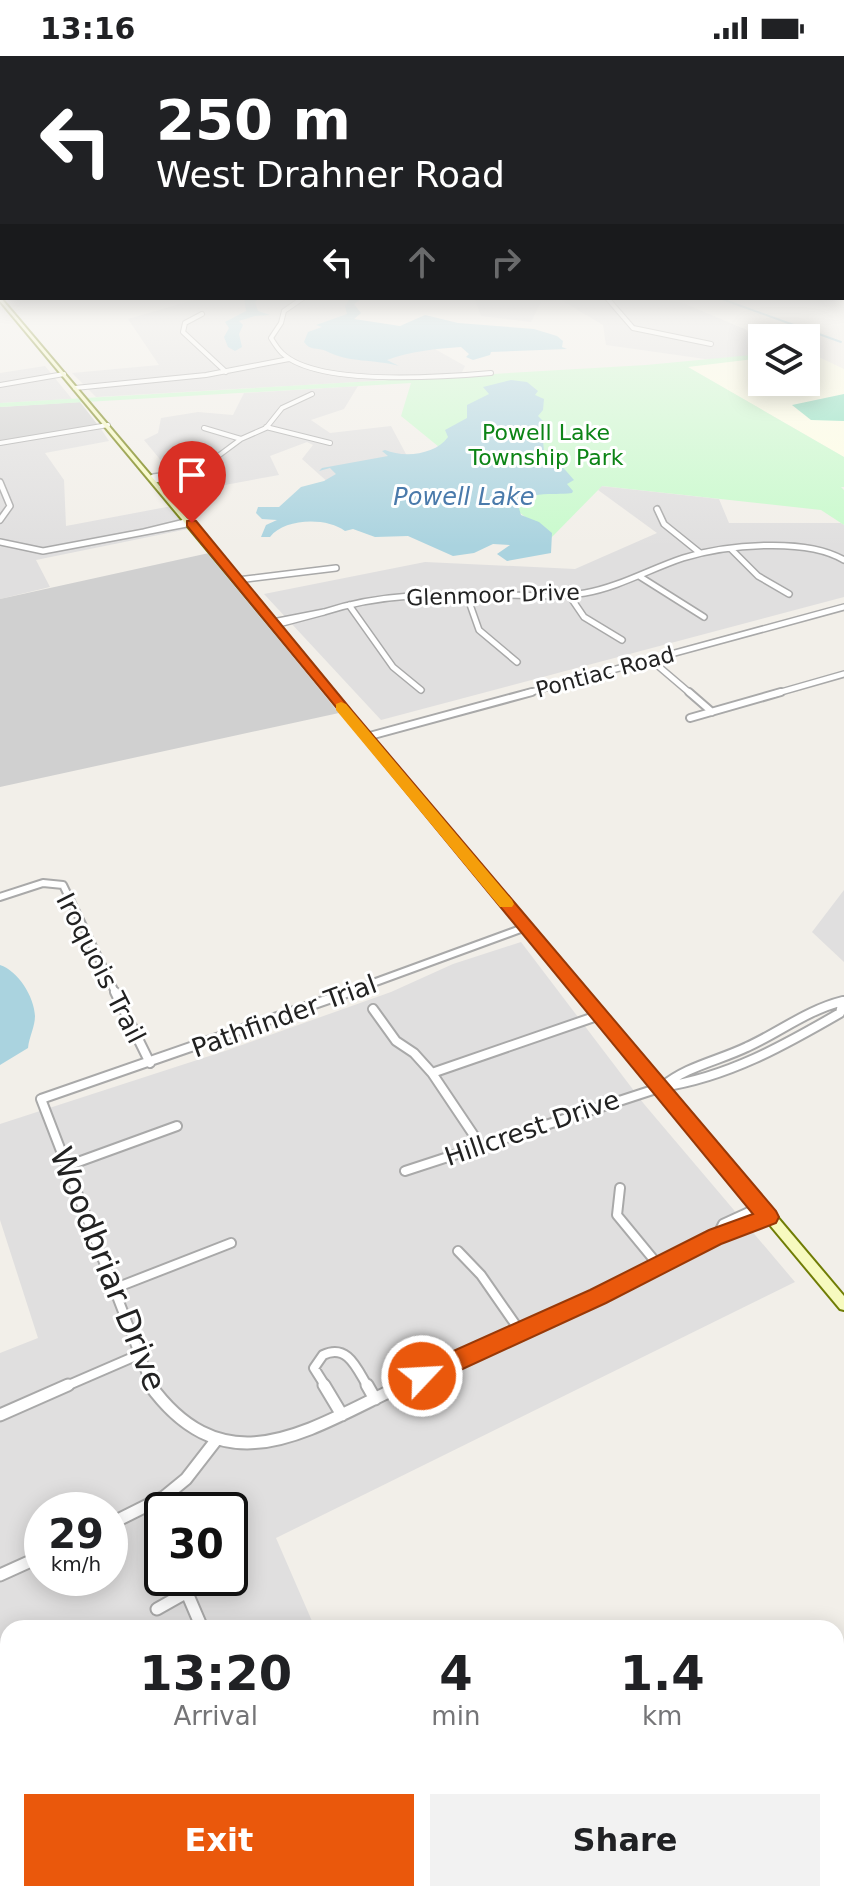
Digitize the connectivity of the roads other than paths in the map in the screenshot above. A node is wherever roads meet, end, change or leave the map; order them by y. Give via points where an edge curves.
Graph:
1 (64, 374) joint
2 (206, 374) edge
3 (352, 374) edge
4 (446, 374) edge
5 (0, 385) edge
6 (75, 388) junction
7 (312, 394) dead end
8 (108, 425) junction
9 (266, 427) junction
10 (204, 428) dead end
11 (241, 439) junction
12 (0, 443) edge
13 (330, 443) dead end
14 (154, 479) junction
15 (0, 482) edge
16 (657, 509) dead end
17 (0, 520) edge
18 (190, 522) junction
19 (0, 542) edge
20 (731, 549) junction
21 (700, 553) junction
22 (844, 560) edge
23 (336, 568) dead end
24 (639, 576) junction
25 (238, 580) junction
26 (789, 594) dead end
27 (569, 595) junction
28 (467, 596) junction
29 (349, 605) junction
30 (844, 607) edge
31 (704, 617) dead end
32 (274, 623) junction
33 (622, 640) dead end
34 (650, 659) junction
35 (517, 662) dead end
36 (844, 674) edge
37 (421, 690) dead end
38 (712, 712) junction
39 (690, 718) dead end
40 (366, 737) junction
41 (0, 897) edge
42 (526, 927) junction
43 (844, 1000) edge
44 (373, 1009) dead end
45 (600, 1015) junction
46 (735, 1052) junction
47 (150, 1063) junction
48 (746, 1063) junction
49 (432, 1073) junction
50 (661, 1087) junction
51 (41, 1099) joint
52 (177, 1126) dead end
53 (481, 1146) junction
54 (67, 1166) junction
55 (405, 1171) dead end
56 (620, 1188) dead end
57 (760, 1207) junction
58 (768, 1217) junction
59 (717, 1236) junction
60 (231, 1243) dead end
61 (458, 1251) dead end
62 (659, 1266) junction
63 (113, 1289) junction
64 (844, 1305) edge
65 (520, 1331) junction
66 (138, 1355) junction
67 (375, 1399) junction
68 (0, 1415) edge
69 (342, 1415) junction
70 (217, 1439) junction
71 (128, 1515) edge
72 (24, 1564) edge
73 (0, 1575) edge
74 (181, 1596) edge
75 (188, 1596) edge
76 (157, 1609) dead end
77 (199, 1620) edge

1 - 5 street
1 - 6 street
2 - 6 street
3 - 4 street
6 - 8 street
7 - 9 street via 282,408
8 - 12 street
8 - 14 street
9 - 11 street
9 - 13 street
10 - 11 street
11 - 14 street via 191,472
14 - 18 street
15 - 17 street via 10,506
16 - 21 street via 664,524
18 - 19 street via 43,551
18 - 25 street
20 - 21 street, Glenmoor Drive
20 - 22 street, Glenmoor Drive via 818,546
20 - 26 street via 758,576
21 - 24 street, Glenmoor Drive
23 - 25 street
24 - 27 street, Glenmoor Drive via 612,588
24 - 31 street
25 - 32 street
27 - 28 street, Glenmoor Drive
27 - 33 street via 584,617
28 - 29 street, Glenmoor Drive
28 - 35 street via 479,630
29 - 32 street, Glenmoor Drive
29 - 37 street via 393,667
30 - 34 street, Pontiac Road
32 - 40 street
34 - 38 street
34 - 40 street, Pontiac Road
36 - 38 street
38 - 39 street
40 - 42 street
41 - 47 street, Iroquois Trail via 43,883 63,885
42 - 45 street
42 - 47 street, Pathfinder Trial
43 - 46 street via 826,1003
43 - 48 street via 840,1013
44 - 49 street via 396,1041
45 - 49 street
45 - 50 street
46 - 48 street
46 - 50 street via 676,1073
47 - 51 street, Pathfinder Trial
48 - 50 street via 685,1085
49 - 53 street
50 - 53 street, Hillcrest Drive
50 - 57 street
51 - 54 street, Woodbriar Drive
52 - 54 street
53 - 55 street, Hillcrest Drive
54 - 63 street, Woodbriar Drive
56 - 62 street via 617,1215
57 - 58 street
57 - 59 street, Woodbriar Drive via 723,1224
58 - 59 street, Woodbriar Drive
58 - 64 street
59 - 62 street, Woodbriar Drive
60 - 63 street
61 - 65 street
62 - 65 street, Woodbriar Drive
63 - 66 street, Woodbriar Drive
65 - 67 street, Woodbriar Drive
66 - 68 street
66 - 70 street, Woodbriar Drive via 147,1381 168,1410 185,1427
67 - 69 street, Woodbriar Drive
67 - 69 street via 348,1355 322,1354 314,1368
69 - 70 street, Woodbriar Drive via 282,1441
70 - 71 street via 186,1479
72 - 73 street
74 - 76 street
75 - 77 street

